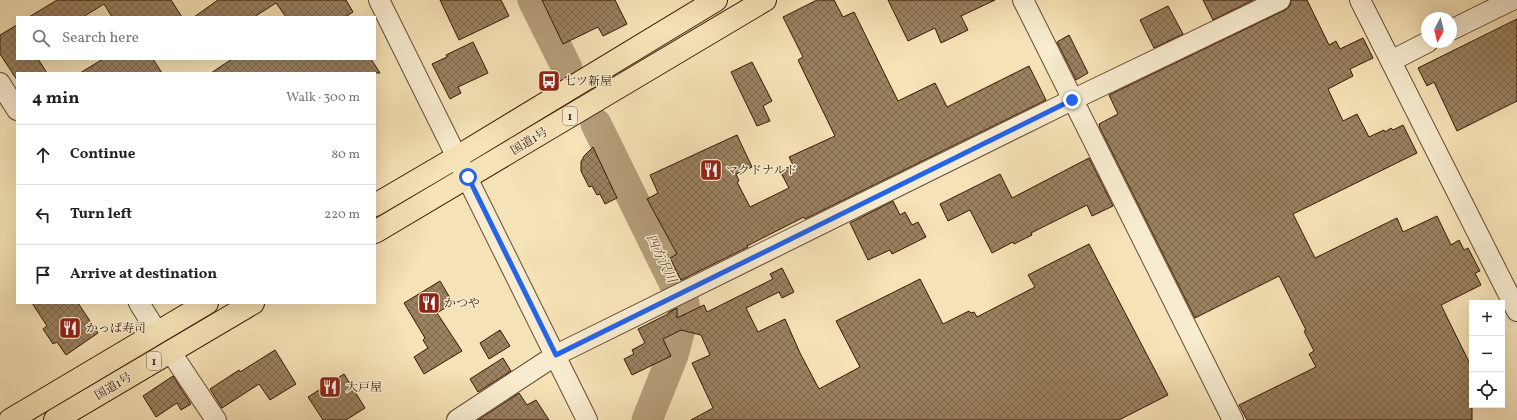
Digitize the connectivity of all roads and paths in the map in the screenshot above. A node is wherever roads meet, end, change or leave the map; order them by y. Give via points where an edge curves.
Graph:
1 (379, 0) edge
2 (716, 0) edge
3 (765, 0) edge
4 (1023, 0) edge
5 (1280, 0) edge
6 (1360, 0) edge
7 (1512, 0) edge
8 (1457, 27) edge
9 (1421, 45) edge
10 (1391, 60) junction
11 (0, 83) edge
12 (1072, 100) junction
13 (16, 108) edge
14 (457, 157) junction
15 (468, 177) junction
16 (376, 204) edge
17 (376, 231) edge
18 (140, 304) edge
19 (205, 304) edge
20 (251, 304) edge
21 (1517, 311) edge
22 (157, 332) junction
23 (170, 351) junction
24 (556, 355) junction
25 (10, 420) edge
26 (55, 420) edge
27 (216, 420) edge
28 (457, 420) edge
29 (587, 420) edge
30 (1233, 420) edge

1 - 14 street
2 - 14 highway, 国道1号 / 1
3 - 15 highway, 国道1号 / 1
4 - 12 street
5 - 12 street
6 - 10 street
7 - 8 street
9 - 10 street
10 - 21 street
11 - 13 street
12 - 24 street
12 - 30 street
14 - 15 street
14 - 16 highway, 国道1号 / 1
15 - 17 highway, 国道1号 / 1
15 - 24 street
18 - 22 street
19 - 22 highway, 国道1号 / 1
20 - 23 highway, 国道1号 / 1
22 - 25 highway, 国道1号 / 1
23 - 26 highway, 国道1号 / 1
23 - 27 street
24 - 28 street
24 - 29 street

